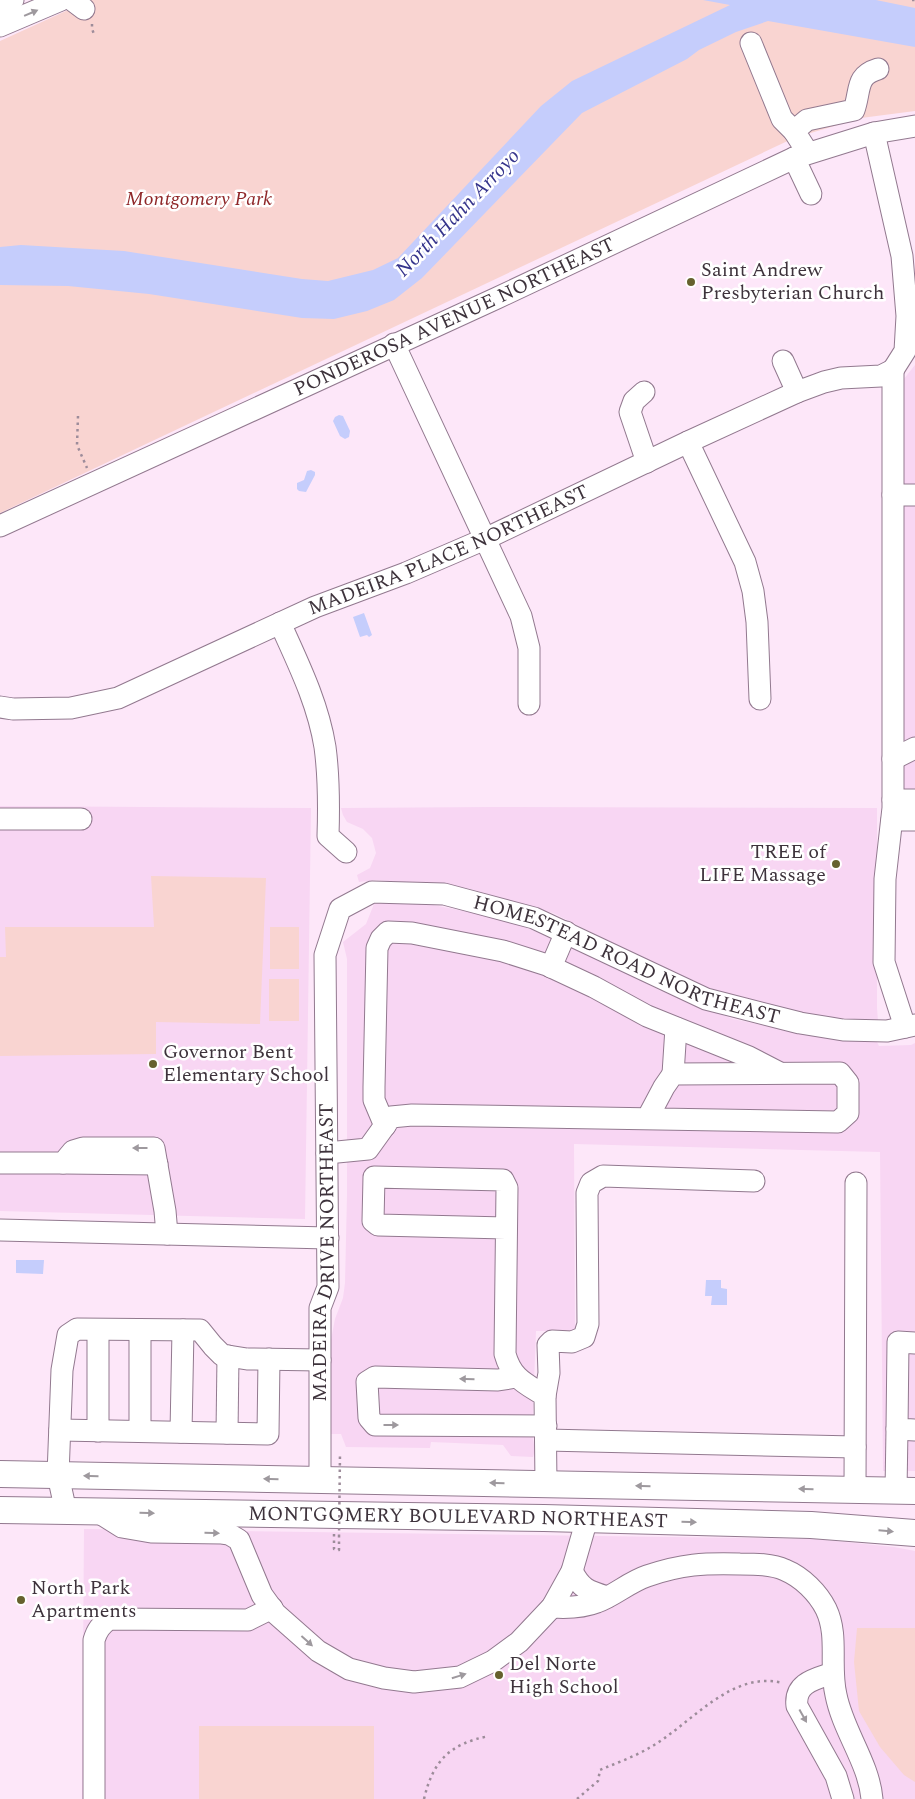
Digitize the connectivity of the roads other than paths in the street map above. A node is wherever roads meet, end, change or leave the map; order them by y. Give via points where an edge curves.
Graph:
1 (12, 0) edge
2 (62, 0) edge
3 (0, 5) edge
4 (0, 26) edge
5 (751, 44) dead end
6 (878, 69) dead end
7 (915, 126) edge
8 (794, 131) junction
9 (874, 133) junction
10 (801, 155) junction
11 (811, 194) dead end
12 (910, 289) edge
13 (394, 344) junction
14 (783, 361) dead end
15 (893, 370) junction
16 (644, 392) dead end
17 (797, 392) junction
18 (688, 442) junction
19 (647, 462) junction
20 (893, 495) junction
21 (915, 495) edge
22 (0, 526) edge
23 (485, 539) junction
24 (280, 623) junction
25 (760, 698) dead end
26 (529, 704) dead end
27 (0, 707) edge
28 (915, 748) edge
29 (893, 759) junction
30 (915, 800) edge
31 (893, 810) junction
32 (0, 819) edge
33 (81, 819) dead end
34 (915, 820) edge
35 (346, 852) dead end
36 (340, 909) joint
37 (566, 932) junction
38 (551, 967) junction
39 (910, 1026) edge
40 (676, 1028) junction
41 (781, 1073) junction
42 (673, 1074) junction
43 (647, 1120) junction
44 (385, 1126) junction
45 (368, 1149) junction
46 (327, 1153) junction
47 (0, 1164) edge
48 (374, 1177) junction
49 (754, 1181) dead end
50 (856, 1184) dead end
51 (506, 1228) junction
52 (0, 1230) edge
53 (167, 1234) junction
54 (328, 1238) junction
55 (915, 1328) edge
56 (98, 1330) junction
57 (140, 1330) junction
58 (183, 1330) junction
59 (915, 1343) edge
60 (228, 1356) junction
61 (269, 1359) junction
62 (320, 1360) junction
63 (516, 1377) junction
64 (545, 1396) junction
65 (906, 1429) edge
66 (60, 1430) junction
67 (98, 1430) junction
68 (140, 1431) junction
69 (181, 1432) junction
70 (227, 1433) junction
71 (546, 1433) junction
72 (855, 1447) junction
73 (0, 1474) edge
74 (58, 1475) junction
75 (320, 1480) junction
76 (546, 1484) junction
77 (854, 1490) junction
78 (906, 1491) edge
79 (0, 1510) edge
80 (66, 1512) junction
81 (98, 1512) junction
82 (544, 1518) junction
83 (587, 1519) junction
84 (854, 1528) junction
85 (915, 1533) edge
86 (572, 1571) junction
87 (607, 1597) junction
88 (272, 1608) junction
89 (552, 1608) junction
90 (833, 1673) junction
91 (94, 1799) edge
92 (843, 1799) edge
93 (872, 1799) edge

1 - 3 street
4 -> 2 street
5 - 8 street via 782,119
6 - 8 street via 861,79 854,110 807,120
7 - 9 street, PONDEROSA AVENUE NORTHEAST
8 - 10 street
9 - 10 street, PONDEROSA AVENUE NORTHEAST
9 - 12 street
10 - 11 street
10 - 13 street, PONDEROSA AVENUE NORTHEAST
12 - 15 street via 905,351
13 - 22 street, PONDEROSA AVENUE NORTHEAST
13 - 23 street
14 - 17 street
15 - 17 street, MADEIRA PLACE NORTHEAST via 881,376 841,378
15 - 20 street
16 - 19 street via 634,401 630,412
17 - 18 street, MADEIRA PLACE NORTHEAST
18 - 19 street, MADEIRA PLACE NORTHEAST
18 - 25 street via 744,562 753,592
19 - 23 street, MADEIRA PLACE NORTHEAST
20 - 21 street
20 - 29 street
23 - 24 street, MADEIRA PLACE NORTHEAST
23 - 26 street via 521,616 529,648
24 - 27 street, MADEIRA PLACE NORTHEAST via 118,698 71,708
24 - 35 street via 310,690 324,745 329,782 328,836
28 - 29 street
29 - 31 street
30 - 31 street
31 - 34 street
31 - 39 street via 885,879 884,962
32 - 33 street
36 - 37 street, HOMESTEAD ROAD NORTHEAST via 372,892 444,894 534,918
36 - 46 street, MADEIRA DRIVE NORTHEAST via 324,955
37 - 38 street
37 - 39 street, HOMESTEAD ROAD NORTHEAST via 706,999 800,1023 843,1030 887,1031
38 - 40 street
38 - 44 street via 502,951 412,933 388,932 377,948 374,1100
40 - 41 street
40 - 42 street
41 - 42 street
41 - 43 street via 840,1073 848,1083 848,1113 838,1122
42 - 43 street
43 - 44 street via 412,1115 391,1117
44 - 45 street
45 - 46 street
45 - 48 street
46 - 54 street, MADEIRA DRIVE NORTHEAST
53 -> 47 street via 154,1148 83,1148 73,1151 63,1163
48 - 51 street via 503,1180 507,1188
48 - 51 street via 373,1221 378,1225
49 - 64 street via 603,1176 591,1183 587,1193 588,1324 584,1337 572,1342 552,1341 548,1346 549,1372
50 - 72 street
51 - 63 street via 505,1354
52 - 53 street
53 - 54 street
54 - 62 street, MADEIRA DRIVE NORTHEAST via 328,1287 320,1308
55 - 59 street
56 - 57 street
56 - 66 street via 77,1329 68,1335 62,1370
56 - 67 street
57 - 58 street
57 - 68 street
58 - 60 street via 200,1330 222,1355
58 - 69 street
59 - 65 street via 898,1342
60 - 61 street
60 - 70 street
61 - 62 street
61 - 70 street via 268,1434
62 - 75 street, MADEIRA DRIVE NORTHEAST
63 - 64 street
63 -> 71 street via 498,1380 375,1377 367,1382 369,1418 375,1425
64 - 71 street
65 - 78 street
66 - 67 street
66 - 74 street
67 - 68 street
68 - 69 street
69 - 70 street
71 - 72 street
71 - 76 street
72 - 77 street
73 - 74 main road, MONTGOMERY BOULEVARD NORTHEAST
75 -> 74 main road, MONTGOMERY BOULEVARD NORTHEAST
74 - 80 street
76 -> 75 main road, MONTGOMERY BOULEVARD NORTHEAST
77 -> 76 main road, MONTGOMERY BOULEVARD NORTHEAST
76 - 82 main road
77 - 78 main road, MONTGOMERY BOULEVARD NORTHEAST
77 - 84 main road
79 - 80 main road, MONTGOMERY BOULEVARD NORTHEAST
80 - 81 main road, MONTGOMERY BOULEVARD NORTHEAST
81 -> 82 main road, MONTGOMERY BOULEVARD NORTHEAST
81 -> 88 street via 122,1528 234,1536 239,1540 262,1595
82 - 83 main road, MONTGOMERY BOULEVARD NORTHEAST
83 -> 84 main road, MONTGOMERY BOULEVARD NORTHEAST
83 - 86 street
84 -> 85 main road, MONTGOMERY BOULEVARD NORTHEAST
86 - 87 street via 578,1583 588,1591
86 - 89 street
87 - 89 street via 572,1608
87 - 90 street via 644,1576 699,1563 764,1564 785,1570 818,1594 826,1610 833,1635
88 -> 89 street via 318,1651 349,1669 414,1682 460,1677 493,1661 518,1642
88 - 91 street via 248,1620 109,1619 102,1624 94,1640
90 -> 92 street via 810,1680 798,1691 796,1698 797,1706 836,1776
90 - 93 street via 835,1695 863,1766

